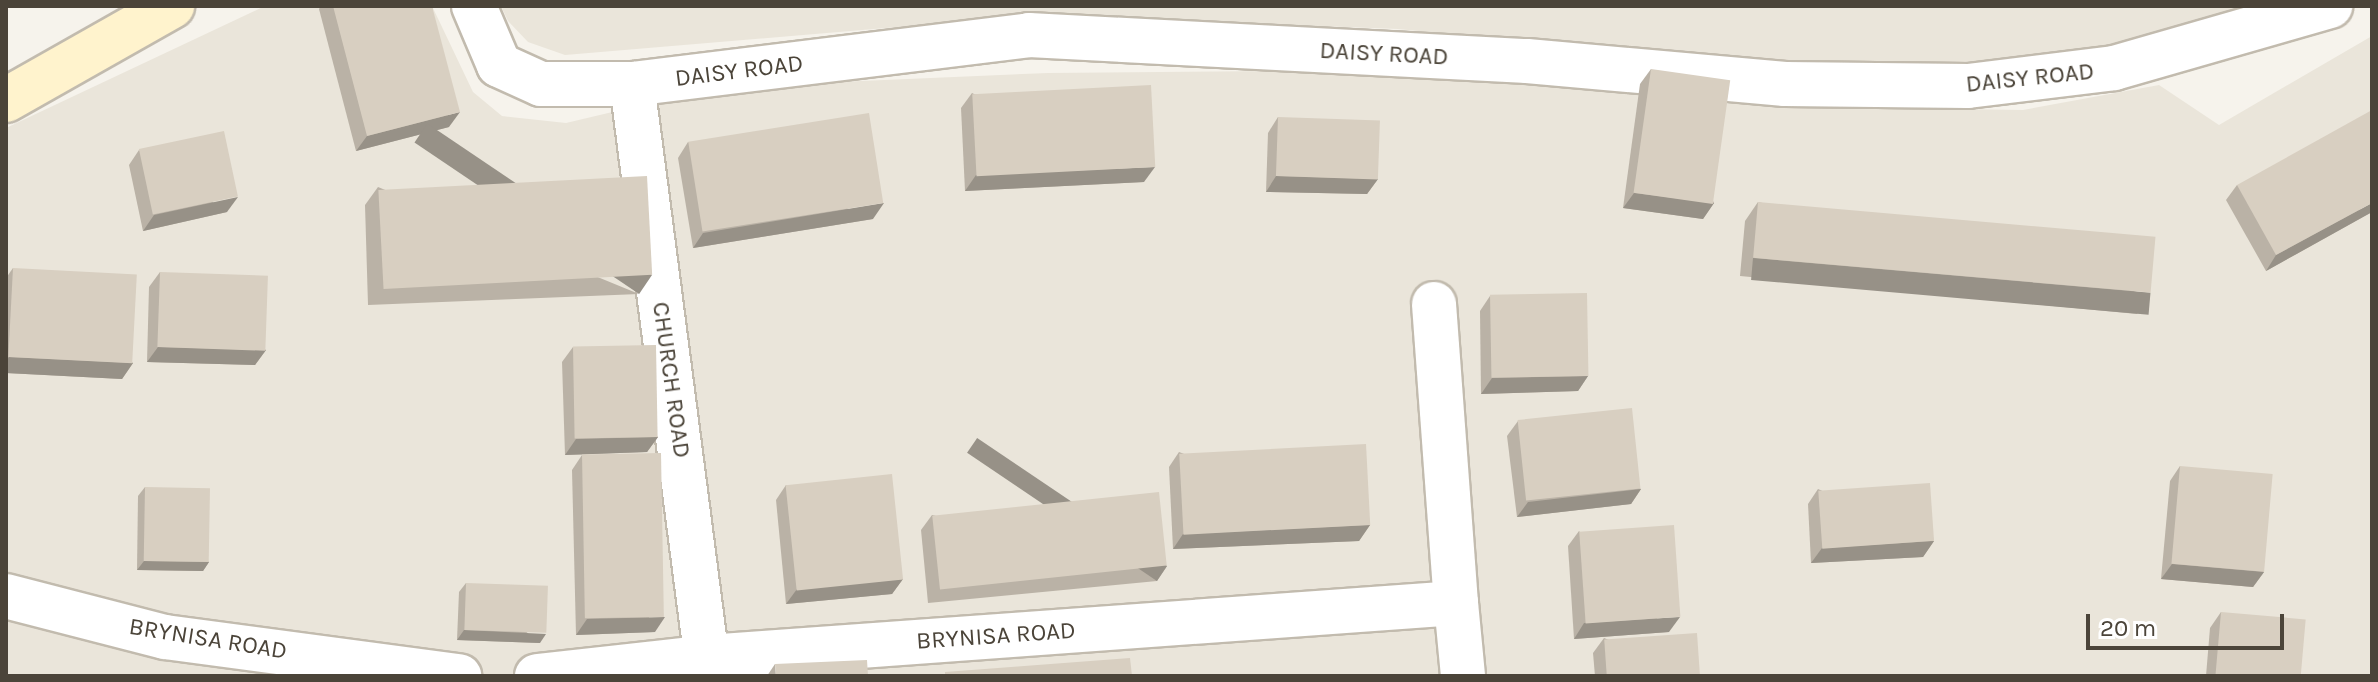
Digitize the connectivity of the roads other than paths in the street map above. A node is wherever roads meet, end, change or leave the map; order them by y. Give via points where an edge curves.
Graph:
1 (172, 6) edge
2 (474, 6) edge
3 (2330, 6) edge
4 (632, 84) junction
5 (6, 100) edge
6 (1434, 304) dead end
7 (6, 596) edge
8 (1456, 603) junction
9 (709, 666) edge
10 (459, 676) edge
11 (537, 676) edge
12 (1463, 676) edge

1 - 5 main road
2 - 4 street, DAISY ROAD via 499,65 541,84
3 - 4 street, DAISY ROAD via 2114,68 1968,86 1785,84 1527,61 1029,35
4 - 9 street, CHURCH ROAD
6 - 8 street
7 - 10 street, BRYNISA ROAD via 165,637
8 - 9 street, BRYNISA ROAD
8 - 12 street
9 - 11 street, BRYNISA ROAD

